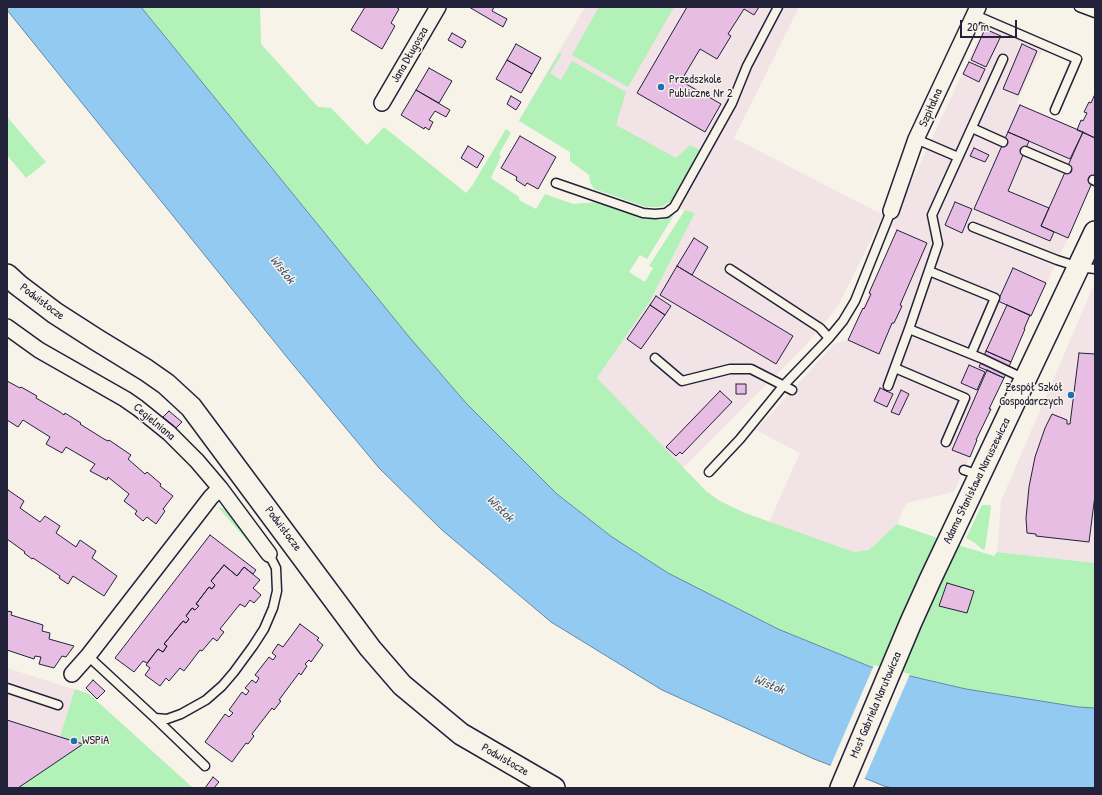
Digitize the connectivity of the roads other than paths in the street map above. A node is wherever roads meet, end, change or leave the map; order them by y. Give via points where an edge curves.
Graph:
1 (438, 7) edge
2 (778, 7) edge
3 (1079, 7) edge
4 (976, 11) edge
5 (1095, 13) edge
6 (1003, 59) dead end
7 (382, 103) dead end
8 (1055, 110) dead end
9 (972, 128) junction
10 (916, 139) junction
11 (1003, 142) dead end
12 (1025, 151) dead end
13 (958, 157) junction
14 (1066, 169) dead end
15 (556, 183) dead end
16 (891, 211) joint
17 (973, 227) dead end
18 (1095, 232) edge
19 (1087, 268) edge
20 (730, 269) dead end
21 (929, 271) junction
22 (7, 274) edge
23 (7, 327) edge
24 (909, 329) junction
25 (829, 338) junction
26 (971, 354) junction
27 (655, 358) dead end
28 (895, 368) junction
29 (1026, 379) junction
30 (784, 385) junction
31 (888, 386) dead end
32 (792, 390) dead end
33 (946, 442) dead end
34 (709, 472) dead end
35 (220, 488) junction
36 (269, 554) joint
37 (911, 622) joint
38 (88, 656) junction
39 (72, 674) dead end
40 (7, 688) edge
41 (58, 705) dead end
42 (155, 718) junction
43 (205, 766) dead end
44 (554, 788) edge
45 (841, 788) edge

1 - 7 street, Jana Długosza
2 - 15 lane via 747,66 732,103 674,207 666,213 643,213
3 - 5 lane
4 - 8 lane via 1077,59
4 - 10 street, Szpitalna
6 - 9 lane
9 - 11 lane
9 - 13 lane
10 - 13 lane
10 - 16 street, Szpitalna
12 - 14 lane
13 - 21 lane via 932,215 938,244
16 - 25 lane via 855,301
17 - 19 lane via 1057,260
18 - 19 street, Adama Stanisława Naruszewicza
19 - 29 street, Adama Stanisława Naruszewicza
20 - 25 lane via 820,328
21 - 24 lane
21 - 26 lane via 995,298
22 - 44 street, Podwisłocze via 55,313 166,384 191,407 370,648 402,685 461,734
23 - 35 street, Cegielniana via 39,350 138,408 169,433
24 - 26 lane
24 - 28 lane
25 - 30 lane
26 - 29 lane
27 - 30 lane via 682,381 730,368 751,368
28 - 31 lane
28 - 33 lane via 965,398
29 - 37 street, Adama Stanisława Naruszewicza via 971,473
30 - 32 lane
30 - 34 lane
35 - 36 street, Cegielniana
35 - 38 street
36 - 42 lane via 276,568 277,591 264,629 253,646 222,686 206,700 174,717
37 - 45 street, Most Gabriela Narutowicza
38 - 39 street
38 - 42 lane
40 - 41 lane
42 - 43 lane

